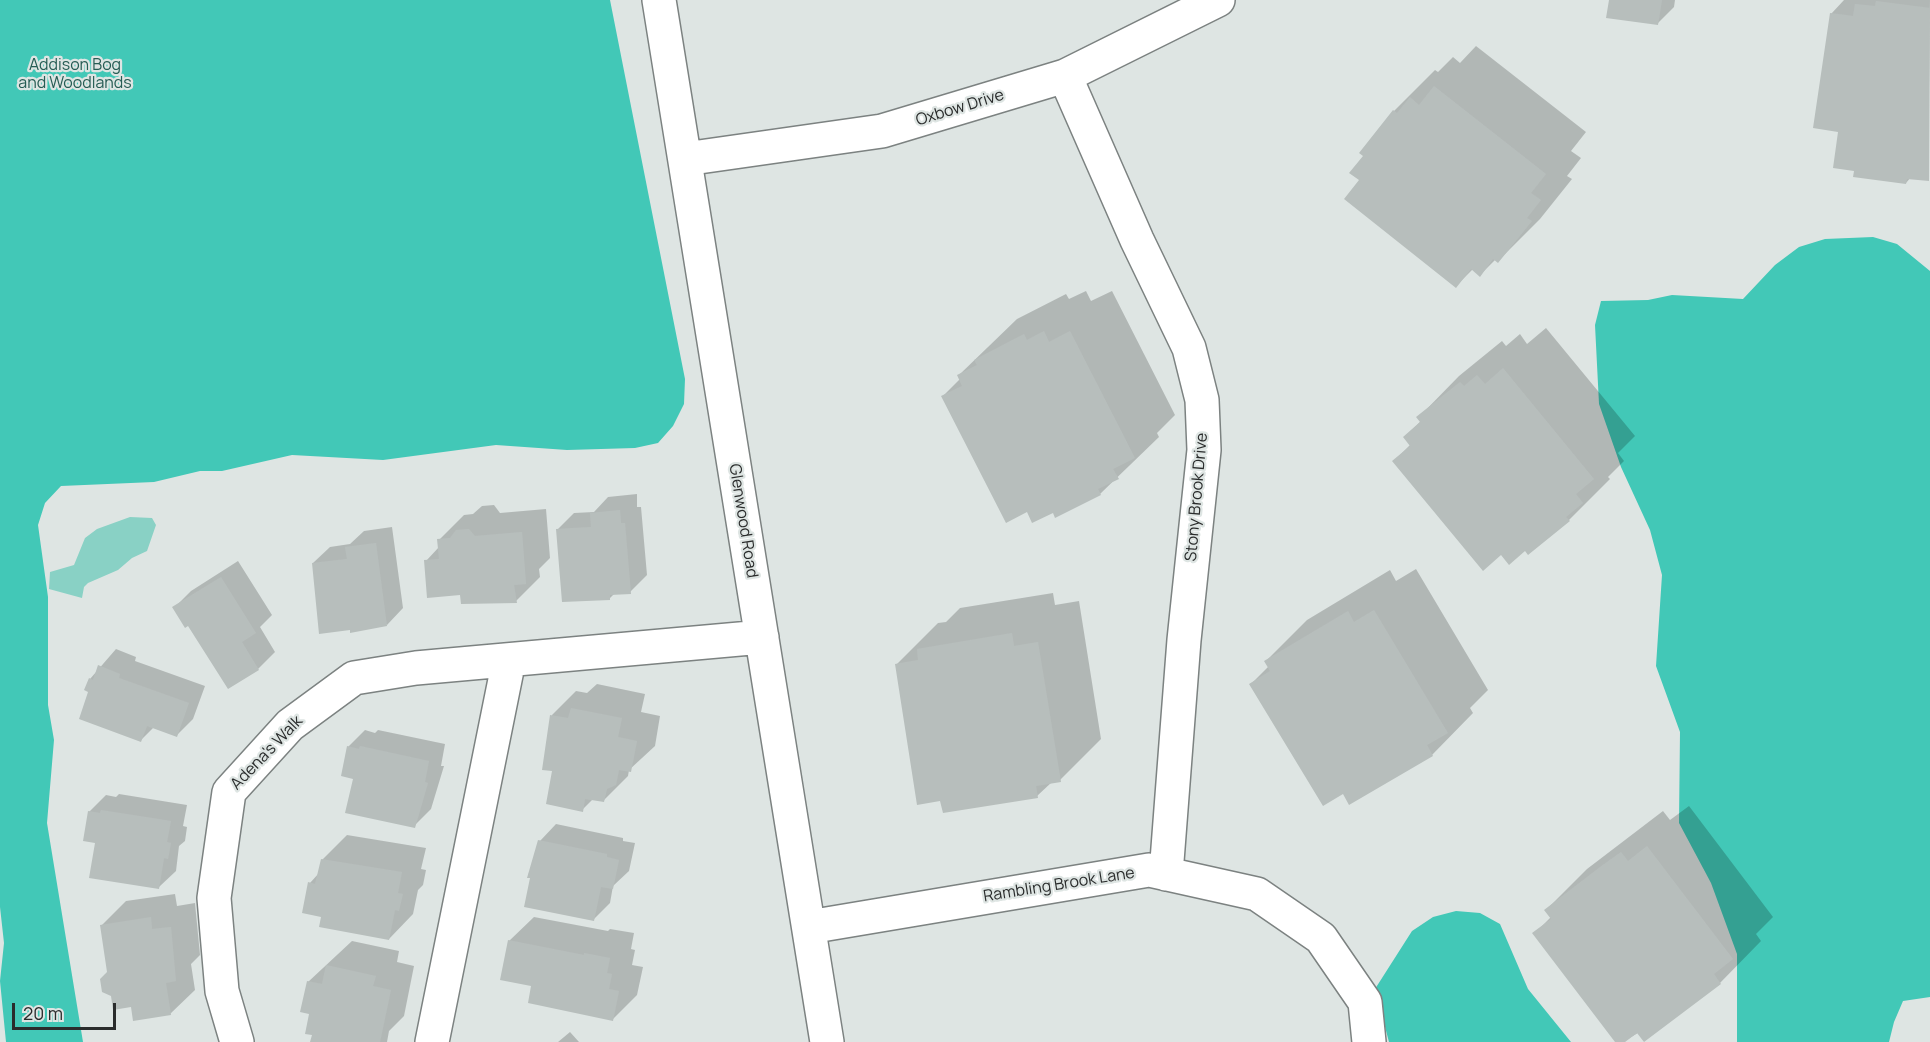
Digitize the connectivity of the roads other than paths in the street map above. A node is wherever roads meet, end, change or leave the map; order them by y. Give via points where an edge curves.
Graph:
1 (659, 0) edge
2 (1218, 0) edge
3 (1065, 76) junction
4 (685, 159) junction
5 (762, 637) junction
6 (509, 660) junction
7 (1166, 874) junction
8 (809, 927) junction
9 (237, 1042) edge
10 (432, 1042) edge
11 (827, 1042) edge
12 (1369, 1042) edge

1 - 4 street, Glenwood Road
2 - 3 street, Oxbow Drive
3 - 4 street, Oxbow Drive via 882,131
3 - 7 street, Stony Brook Drive via 1137,240 1190,348 1202,400 1204,450
4 - 5 street, Glenwood Road
5 - 6 street, Adena's Walk
5 - 8 street, Glenwood Road
6 - 9 street, Adena's Walk via 354,678 290,724 229,792 214,898 222,991
6 - 10 street
7 - 8 street, Rambling Brook Lane via 1149,870
7 - 12 street, Rambling Brook Lane via 1257,894 1321,938 1365,1002
8 - 11 street, Glenwood Road

